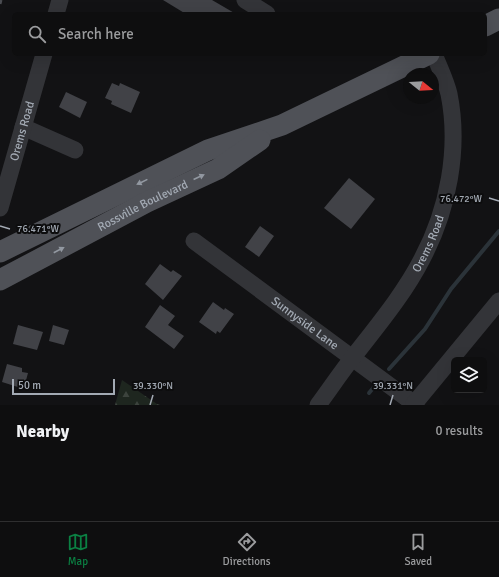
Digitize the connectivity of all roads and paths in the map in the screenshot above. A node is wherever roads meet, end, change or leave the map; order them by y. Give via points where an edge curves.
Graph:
1 (60, 0) edge
2 (245, 0) edge
3 (57, 12) edge
4 (264, 12) edge
5 (499, 18) edge
6 (487, 25) edge
7 (43, 56) edge
8 (425, 56) edge
9 (435, 56) edge
10 (282, 125) junction
11 (23, 127) junction
12 (75, 150) dead end
13 (0, 208) edge
14 (194, 241) dead end
15 (0, 252) edge
16 (0, 280) edge
17 (499, 301) edge
18 (352, 358) junction
19 (415, 404) edge
20 (318, 405) edge

1 - 3 street
2 - 4 street
5 - 6 main road
7 - 11 street, Orems Road
8 - 10 main road, Rossville Boulevard
9 - 18 street, Orems Road via 448,92 452,119 452,150 443,207 422,260 402,292
10 -> 15 main road, Rossville Boulevard via 208,150
16 -> 10 main road, Rossville Boulevard via 147,202 218,169
11 - 12 street
11 - 13 street, Orems Road
14 - 18 street, Sunnyside Lane
17 - 19 street
18 - 19 street, Sunnyside Lane
18 - 20 street, Orems Road

